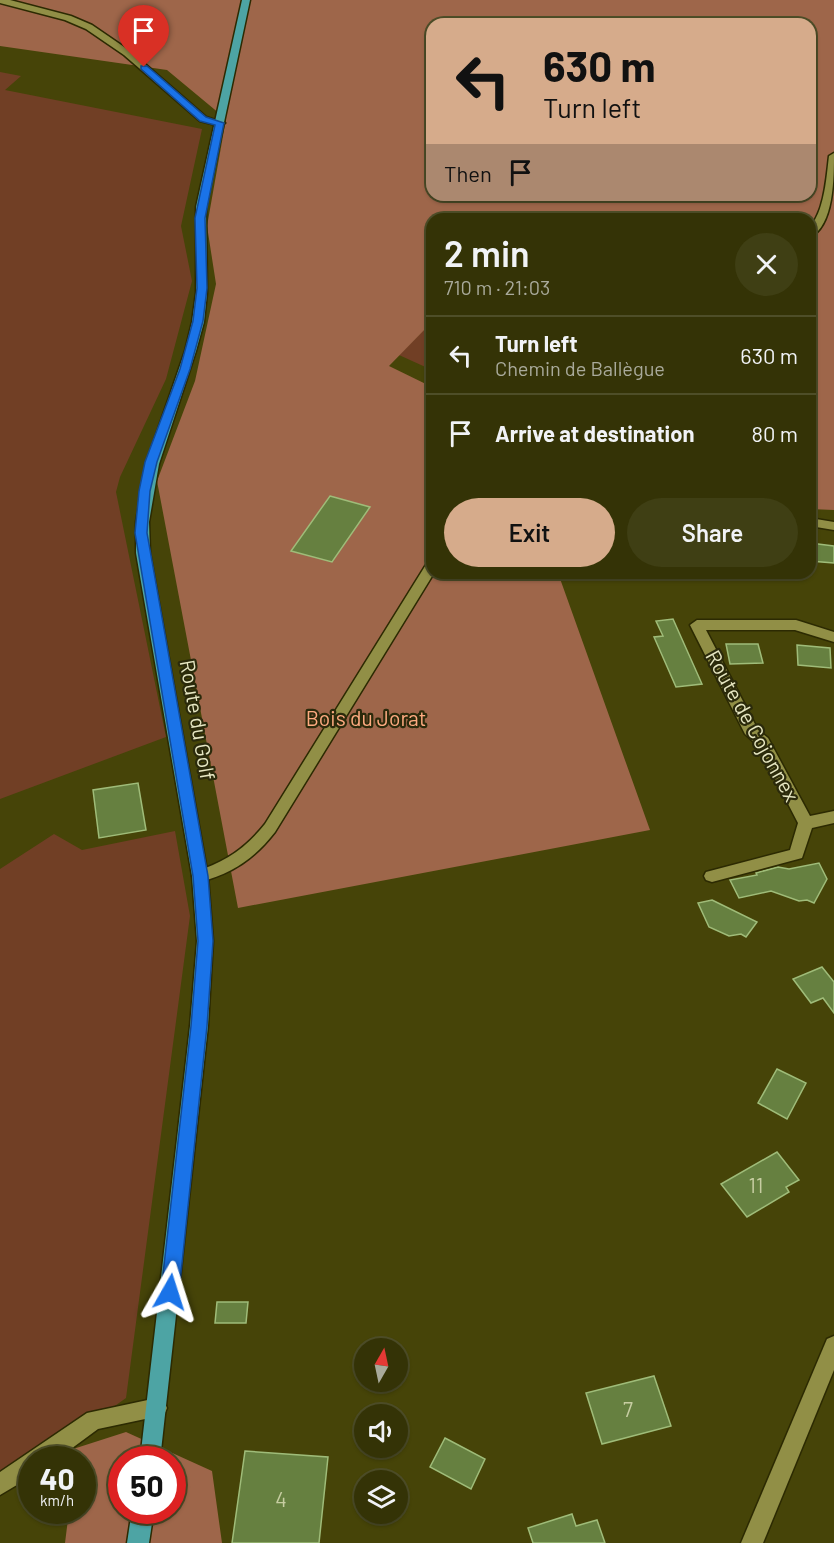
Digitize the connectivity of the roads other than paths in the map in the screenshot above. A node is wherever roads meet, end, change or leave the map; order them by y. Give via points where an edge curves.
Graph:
1 (0, 0) edge
2 (246, 0) edge
3 (220, 123) junction
4 (834, 156) edge
5 (816, 226) edge
6 (816, 523) edge
7 (834, 526) edge
8 (426, 576) edge
9 (834, 637) edge
10 (834, 817) edge
11 (806, 823) junction
12 (200, 876) junction
13 (712, 876) dead end
14 (834, 1346) edge
15 (157, 1408) junction
16 (57, 1446) edge
17 (152, 1446) edge
18 (18, 1472) edge
19 (0, 1484) edge
20 (141, 1524) edge
21 (138, 1543) edge
22 (752, 1543) edge

1 - 3 street via 89,27 127,53 203,119
2 - 3 main road, Route du Golf
3 - 12 main road, Route du Golf via 200,218 202,288 198,321 151,462 141,533
4 - 5 street via 829,198
6 - 7 street
8 - 12 street via 254,850 233,865
9 - 11 street, Route de Cojonnex via 796,625 697,625 752,734 763,742
10 - 11 street, Route de Cojonnex
11 - 13 street, Route de Cojonnex via 796,854
12 - 15 main road, Route du Golf via 205,941 203,987
14 - 22 street
15 - 16 street via 94,1420
15 - 17 main road, Route du Golf
18 - 19 street
20 - 21 main road

